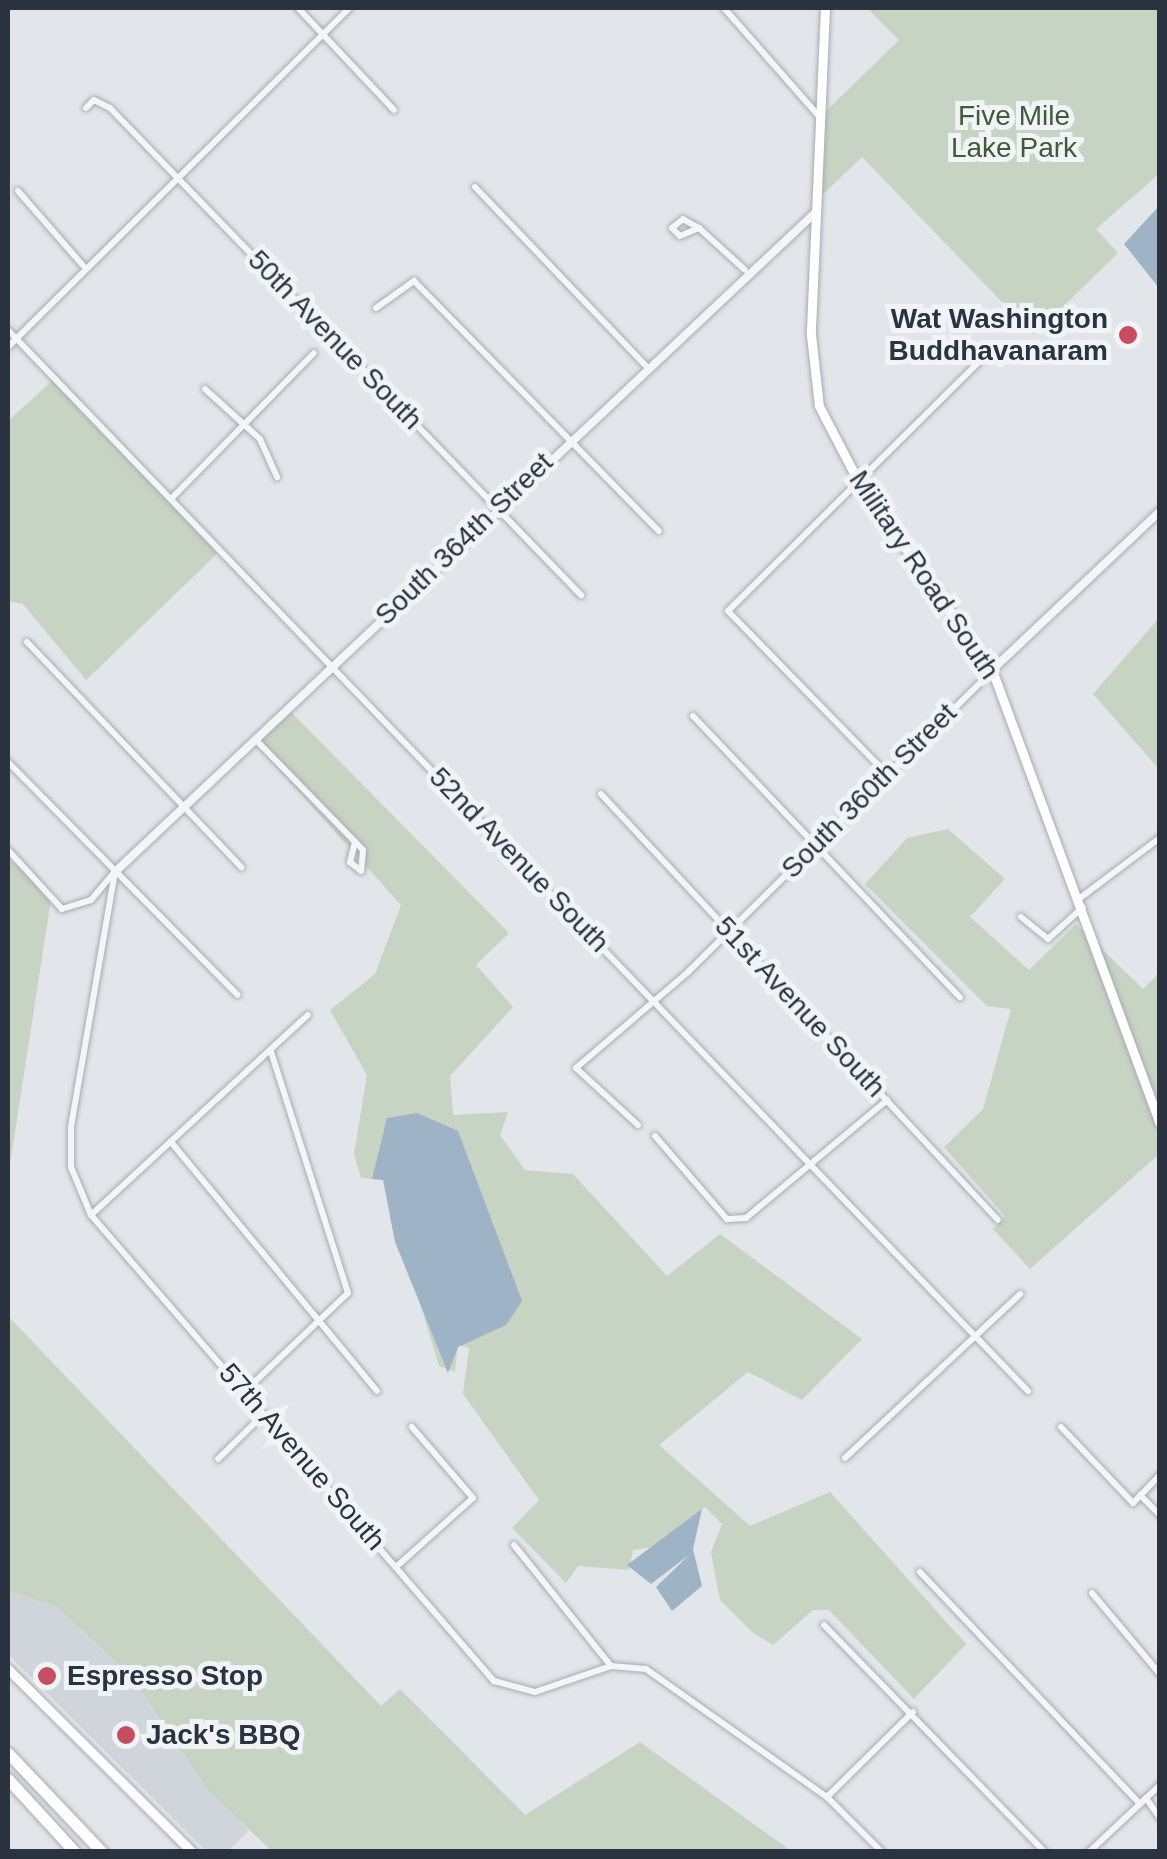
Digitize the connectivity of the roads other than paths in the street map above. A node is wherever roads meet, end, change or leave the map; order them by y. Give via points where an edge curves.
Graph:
1 (298, 8) edge
2 (349, 8) edge
3 (724, 8) edge
4 (824, 8) edge
5 (323, 34) junction
6 (86, 108) dead end
7 (394, 110) dead end
8 (820, 117) junction
9 (180, 177) junction
10 (476, 187) dead end
11 (18, 192) dead end
12 (817, 211) junction
13 (699, 228) dead end
14 (86, 270) junction
15 (745, 270) junction
16 (376, 308) dead end
17 (8, 330) edge
18 (16, 339) junction
19 (8, 346) edge
20 (989, 352) dead end
21 (314, 353) dead end
22 (645, 365) junction
23 (205, 389) dead end
24 (243, 428) junction
25 (570, 437) junction
26 (276, 476) dead end
27 (860, 482) junction
28 (171, 499) junction
29 (496, 506) junction
30 (1160, 510) edge
31 (659, 531) dead end
32 (581, 595) dead end
33 (27, 642) dead end
34 (332, 666) junction
35 (992, 670) junction
36 (692, 716) dead end
37 (256, 740) junction
38 (8, 762) edge
39 (886, 773) junction
40 (601, 794) dead end
41 (186, 806) junction
42 (1160, 838) edge
43 (356, 842) dead end
44 (815, 843) junction
45 (8, 850) edge
46 (242, 867) dead end
47 (115, 872) junction
48 (1081, 902) junction
49 (1020, 917) dead end
50 (728, 930) junction
51 (238, 994) dead end
52 (650, 997) junction
53 (960, 997) dead end
54 (308, 1015) dead end
55 (271, 1051) junction
56 (886, 1100) junction
57 (1160, 1122) edge
58 (638, 1125) dead end
59 (654, 1136) dead end
60 (171, 1142) junction
61 (812, 1168) junction
62 (91, 1215) junction
63 (998, 1220) dead end
64 (1020, 1294) dead end
65 (320, 1320) junction
66 (978, 1336) junction
67 (244, 1390) junction
68 (377, 1390) dead end
69 (1028, 1391) dead end
70 (264, 1414) junction
71 (412, 1427) dead end
72 (1062, 1427) dead end
73 (845, 1458) dead end
74 (218, 1459) dead end
75 (1160, 1475) edge
76 (1140, 1495) junction
77 (1160, 1515) edge
78 (514, 1544) dead end
79 (396, 1567) junction
80 (920, 1572) dead end
81 (1092, 1593) dead end
82 (824, 1625) dead end
83 (611, 1666) junction
84 (8, 1669) edge
85 (1160, 1674) edge
86 (913, 1712) junction
87 (8, 1754) edge
88 (8, 1779) edge
89 (1160, 1785) edge
90 (826, 1798) junction
91 (1143, 1801) junction
92 (1160, 1818) edge
93 (75, 1852) edge
94 (102, 1852) edge
95 (192, 1852) edge
96 (882, 1852) edge
97 (1044, 1852) edge
98 (1089, 1852) edge

1 - 5 street
2 - 5 street
3 - 8 street
4 - 8 main road, Military Road South
5 - 7 street
5 - 9 street
6 - 9 street, 50th Avenue South via 94,100 108,106
8 - 12 main road, Military Road South
9 - 14 street
9 - 29 street, 50th Avenue South
10 - 22 street
11 - 14 street
12 - 15 street, South 364th Street
12 - 27 main road, Military Road South via 814,383 824,424
13 - 15 street
14 - 18 street
15 - 22 street, South 364th Street
16 - 25 street via 414,281
17 - 18 street, 52nd Avenue South
18 - 19 street
18 - 28 street, 52nd Avenue South
20 - 27 street
21 - 24 street
22 - 25 street, South 364th Street
23 - 24 street
24 - 26 street via 260,439
24 - 28 street
25 - 29 street, South 364th Street
25 - 31 street
27 - 35 main road, Military Road South
27 - 39 street via 728,611
28 - 34 street, 52nd Avenue South
29 - 32 street, 50th Avenue South
29 - 34 street, South 364th Street
30 - 35 street, South 360th Street
33 - 41 street
34 - 37 street, South 364th Street
34 - 52 street, 52nd Avenue South
35 - 39 street, South 360th Street
35 - 48 main road, Military Road South
36 - 44 street
37 - 41 street, South 364th Street
37 - 43 street
38 - 47 street
39 - 44 street, South 360th Street
40 - 50 street, 51st Avenue South
41 - 46 street
41 - 47 street, South 364th Street
42 - 48 street
44 - 50 street, South 360th Street
44 - 53 street
45 - 47 street via 62,910 91,900
47 - 51 street
47 - 62 street, 57th Avenue South via 71,1128 73,1175
48 - 49 street via 1048,940
48 - 57 main road, Military Road South
50 - 52 street, South 360th Street
50 - 56 street, 51st Avenue South
52 - 58 street, South 360th Street via 576,1068
52 - 61 street, 52nd Avenue South
54 - 55 street
55 - 60 street
55 - 65 street via 348,1293
56 - 61 street
56 - 63 street, 51st Avenue South
59 - 61 street via 727,1219 766,1208
60 - 62 street
60 - 65 street
61 - 66 street, 52nd Avenue South
62 - 67 street, 57th Avenue South
64 - 66 street
65 - 67 street
65 - 68 street
66 - 69 street, 52nd Avenue South
66 - 73 street
67 - 70 street, 57th Avenue South
70 - 74 street
70 - 79 street, 57th Avenue South
71 - 79 street via 472,1498
72 - 76 street via 1132,1502
75 - 76 street
76 - 77 street
78 - 83 street
79 - 83 street, 57th Avenue South via 494,1681 518,1691
80 - 91 street
81 - 85 street
82 - 86 street
83 - 90 street via 653,1672
84 - 95 main road
86 - 90 street
86 - 97 street
87 - 94 highway
88 - 93 highway
89 - 91 street
90 - 96 street
91 - 92 street
91 - 98 street

